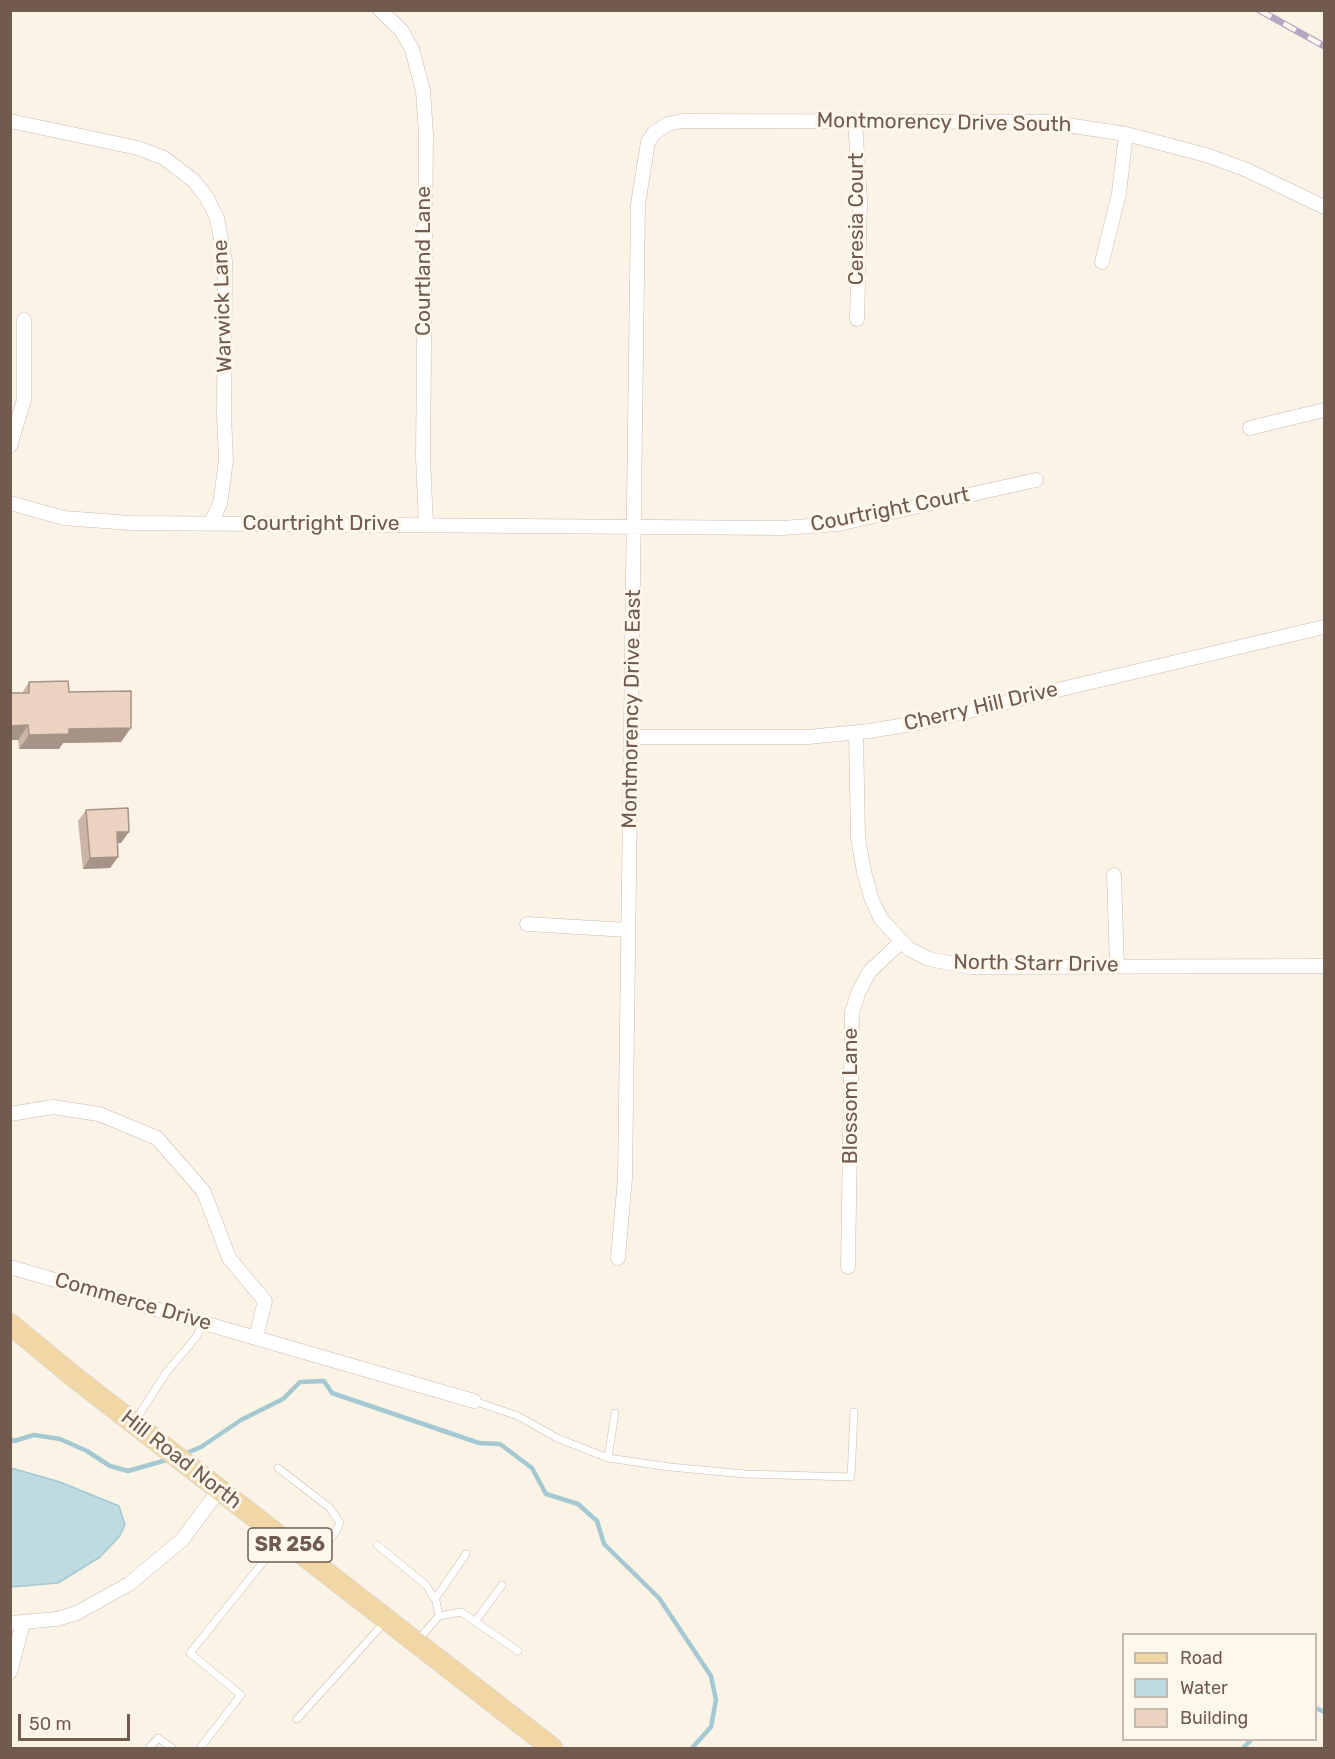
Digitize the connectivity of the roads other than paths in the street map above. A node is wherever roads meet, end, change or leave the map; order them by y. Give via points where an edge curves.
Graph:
1 (385, 12) edge
2 (855, 120) junction
3 (10, 121) edge
4 (1126, 134) junction
5 (645, 160) joint
6 (1324, 207) edge
7 (1102, 262) dead end
8 (857, 319) dead end
9 (24, 320) dead end
10 (1324, 410) edge
11 (1250, 428) dead end
12 (10, 446) edge
13 (1036, 480) dead end
14 (10, 503) edge
15 (210, 524) junction
16 (426, 524) junction
17 (634, 528) junction
18 (1324, 627) edge
19 (855, 733) junction
20 (632, 737) junction
21 (1114, 875) dead end
22 (527, 924) dead end
23 (628, 930) junction
24 (901, 942) junction
25 (1117, 966) junction
26 (1324, 966) edge
27 (10, 1114) edge
28 (618, 1258) dead end
29 (10, 1267) edge
30 (848, 1267) dead end
31 (203, 1321) junction
32 (10, 1324) edge
33 (256, 1337) junction
34 (474, 1401) joint
35 (854, 1412) dead end
36 (615, 1413) dead end
37 (134, 1424) junction
38 (608, 1458) junction
39 (278, 1468) dead end
40 (219, 1490) junction
41 (282, 1539) junction
42 (377, 1545) dead end
43 (466, 1554) dead end
44 (313, 1563) junction
45 (502, 1585) dead end
46 (435, 1599) junction
47 (439, 1616) junction
48 (387, 1620) junction
49 (475, 1622) junction
50 (17, 1623) edge
51 (416, 1643) junction
52 (518, 1651) dead end
53 (10, 1672) edge
54 (297, 1719) dead end
55 (149, 1749) edge
56 (172, 1749) edge
57 (200, 1749) edge
58 (552, 1749) edge

1 - 16 street, Courtland Lane via 412,50 423,91
2 - 4 street, Montmorency Drive South via 1047,122
2 - 5 street, Montmorency Drive South via 682,121 654,133
2 - 8 street, Ceresia Court via 860,202
3 - 15 street, Warwick Lane via 138,148 164,158 194,181 217,218 225,261 226,460 222,495
4 - 6 street, Montmorency Drive South via 1247,170
4 - 7 street via 1119,193
5 - 17 street, Montmorency Drive East via 637,226
9 - 12 street via 24,400
10 - 11 street
13 - 17 street, Courtright Court via 838,524
14 - 15 street, Courtright Drive via 86,521
15 - 16 street, Courtright Drive
16 - 17 street, Courtright Drive
17 - 20 street, Montmorency Drive East
18 - 19 street, Cherry Hill Drive via 918,723
19 - 20 street, Cherry Hill Drive via 720,739
19 - 24 street, North Starr Drive via 858,838 864,872 881,919
20 - 23 street, Montmorency Drive East
21 - 25 street
22 - 23 street
23 - 28 street, Montmorency Drive East via 625,1179
24 - 25 street, North Starr Drive via 929,959 971,967
24 - 30 street, Blossom Lane via 870,972 852,1012
25 - 26 street, North Starr Drive
27 - 33 street via 53,1107 99,1114 157,1138 204,1192 229,1258 265,1301
29 - 31 street, Commerce Drive
31 - 33 street, Commerce Drive
31 - 37 lane via 197,1336 166,1373
32 - 37 main road, Hill Road North / SR 256
33 - 34 street, Commerce Drive
34 - 38 lane via 519,1416 557,1438
35 - 38 lane via 851,1477 745,1474
36 - 38 lane
37 - 40 main road, Hill Road North / SR 256
39 - 44 lane via 330,1508 340,1523
40 - 41 main road, Hill Road North / SR 256
40 - 50 street via 182,1540 129,1584 77,1613
41 - 44 main road, Hill Road North / SR 256
41 - 57 lane via 190,1653 242,1695
42 - 46 lane via 426,1585
43 - 46 lane
44 - 48 main road, Hill Road North / SR 256
45 - 49 lane
46 - 47 lane
47 - 49 lane via 461,1612
47 - 51 lane
48 - 51 main road, Hill Road North / SR 256
48 - 54 lane
49 - 52 lane
50 - 53 street
51 - 58 main road, Hill Road North / SR 256
55 - 56 lane via 158,1738

